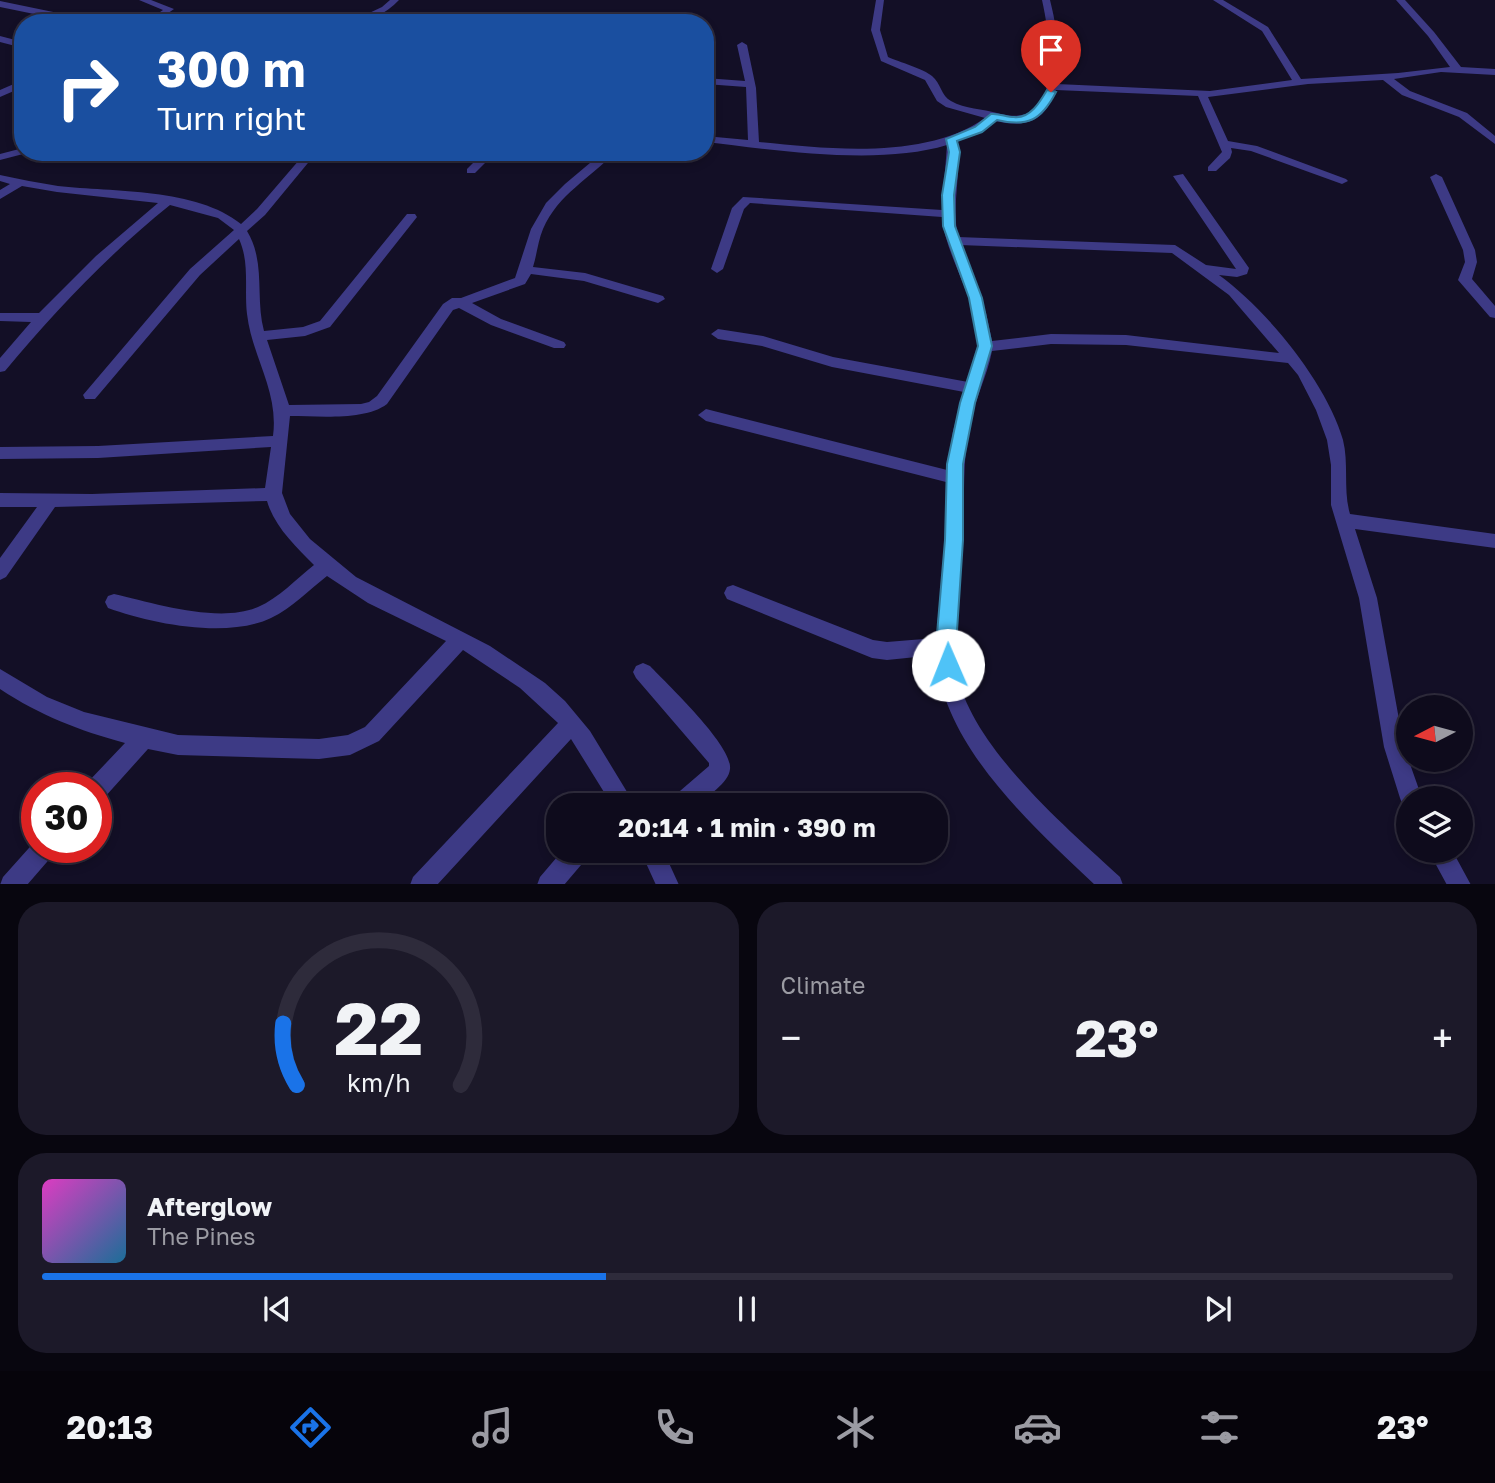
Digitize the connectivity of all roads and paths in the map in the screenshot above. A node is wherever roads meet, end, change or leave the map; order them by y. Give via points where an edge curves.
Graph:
1 (10, 0) edge
2 (143, 0) edge
3 (395, 0) edge
4 (880, 0) edge
5 (1046, 0) edge
6 (1217, 0) edge
7 (1400, 0) edge
8 (0, 3) edge
9 (51, 14) edge
10 (165, 14) edge
11 (373, 14) edge
12 (742, 46) dead end
13 (1457, 69) junction
14 (1495, 72) edge
15 (1384, 76) junction
16 (714, 82) edge
17 (1298, 82) junction
18 (750, 84) junction
19 (1052, 87) junction
20 (1202, 94) junction
21 (995, 116) junction
22 (951, 139) junction
23 (714, 140) edge
24 (1495, 141) edge
25 (754, 143) junction
26 (1224, 144) junction
27 (304, 161) edge
28 (482, 161) edge
29 (599, 161) edge
30 (1212, 169) dead end
31 (471, 171) dead end
32 (1178, 176) dead end
33 (1436, 177) dead end
34 (0, 178) edge
35 (1342, 181) dead end
36 (21, 182) junction
37 (0, 195) edge
38 (169, 200) junction
39 (947, 214) junction
40 (411, 217) dead end
41 (241, 232) junction
42 (953, 241) junction
43 (717, 269) dead end
44 (1200, 269) junction
45 (526, 270) junction
46 (658, 299) dead end
47 (457, 301) junction
48 (1495, 314) edge
49 (0, 317) edge
50 (43, 318) junction
51 (718, 334) dead end
52 (260, 336) junction
53 (559, 345) dead end
54 (985, 346) junction
55 (1292, 359) junction
56 (0, 367) edge
57 (972, 388) junction
58 (90, 395) dead end
59 (282, 411) junction
60 (706, 415) dead end
61 (279, 441) junction
62 (0, 453) edge
63 (955, 478) junction
64 (272, 494) junction
65 (0, 500) edge
66 (51, 500) junction
67 (1343, 520) junction
68 (1495, 541) edge
69 (325, 567) junction
70 (0, 572) edge
71 (733, 593) dead end
72 (114, 602) dead end
73 (460, 640) junction
74 (946, 646) junction
75 (643, 672) dead end
76 (0, 678) edge
77 (571, 724) junction
78 (144, 737) junction
79 (112, 772) edge
80 (1407, 786) edge
81 (615, 793) edge
82 (694, 793) edge
83 (30, 863) edge
84 (567, 863) edge
85 (658, 863) edge
86 (1447, 863) edge
87 (11, 884) edge
88 (421, 884) edge
89 (548, 884) edge
90 (668, 884) edge
91 (1112, 884) edge
92 (1460, 884) edge

1 - 8 street
2 - 10 street via 170,9
3 - 11 street
4 - 21 street via 873,27 884,59 929,78 950,105
5 - 19 street via 1054,62
6 - 17 street via 1265,29
7 - 13 street
8 - 9 street
12 - 18 street
13 - 14 street
13 - 15 street
15 - 17 street
15 - 24 street via 1406,93 1464,115
16 - 18 street
17 - 20 street
18 - 25 street
19 - 20 street
19 - 21 street via 1045,103 1029,118 1016,121
20 - 26 street
21 - 22 street via 979,129
22 - 25 street via 873,151
22 - 39 street via 954,160
23 - 25 street
26 - 30 street via 1226,156
26 - 35 street via 1253,148
27 - 41 street
28 - 31 street
29 - 45 street via 570,184 546,213 535,233
32 - 44 street via 1243,268 1237,272
33 - 48 street via 1469,250 1471,262 1465,280
34 - 36 street
36 - 37 street
36 - 38 street
38 - 41 street via 216,214
38 - 50 street via 122,236
39 - 42 street
39 - 43 street via 747,199 738,208
40 - 52 street via 325,324
41 - 52 street via 251,254 253,312
41 - 58 street via 195,272
42 - 44 street via 1166,247 1182,252
42 - 54 street via 975,298
44 - 55 street via 1234,292
45 - 46 street via 585,277
45 - 47 street via 512,285
47 - 53 street via 496,322
47 - 59 street via 442,313 403,374 373,407
49 - 50 street
50 - 56 street
51 - 57 street via 763,341 832,362
52 - 59 street
54 - 55 street via 1052,339 1126,340
54 - 57 street
55 - 67 street via 1319,399 1335,440
57 - 63 street
59 - 61 street
60 - 63 street
61 - 62 street via 109,452
61 - 64 street
63 - 74 street
64 - 66 street
64 - 69 street via 283,517
65 - 66 street
66 - 70 street
67 - 68 street
67 - 80 street via 1368,598 1394,747
69 - 72 street via 263,613 246,619 199,618
69 - 73 street
71 - 74 street via 872,649
73 - 77 street via 530,685
73 - 78 street via 372,734 350,745 319,750 190,745
74 - 91 street via 949,683 980,745 1052,828
75 - 82 street via 719,760 720,770
76 - 78 street via 72,718
77 - 81 street
77 - 88 street
78 - 79 street
83 - 87 street
84 - 89 street
85 - 90 street
86 - 92 street

